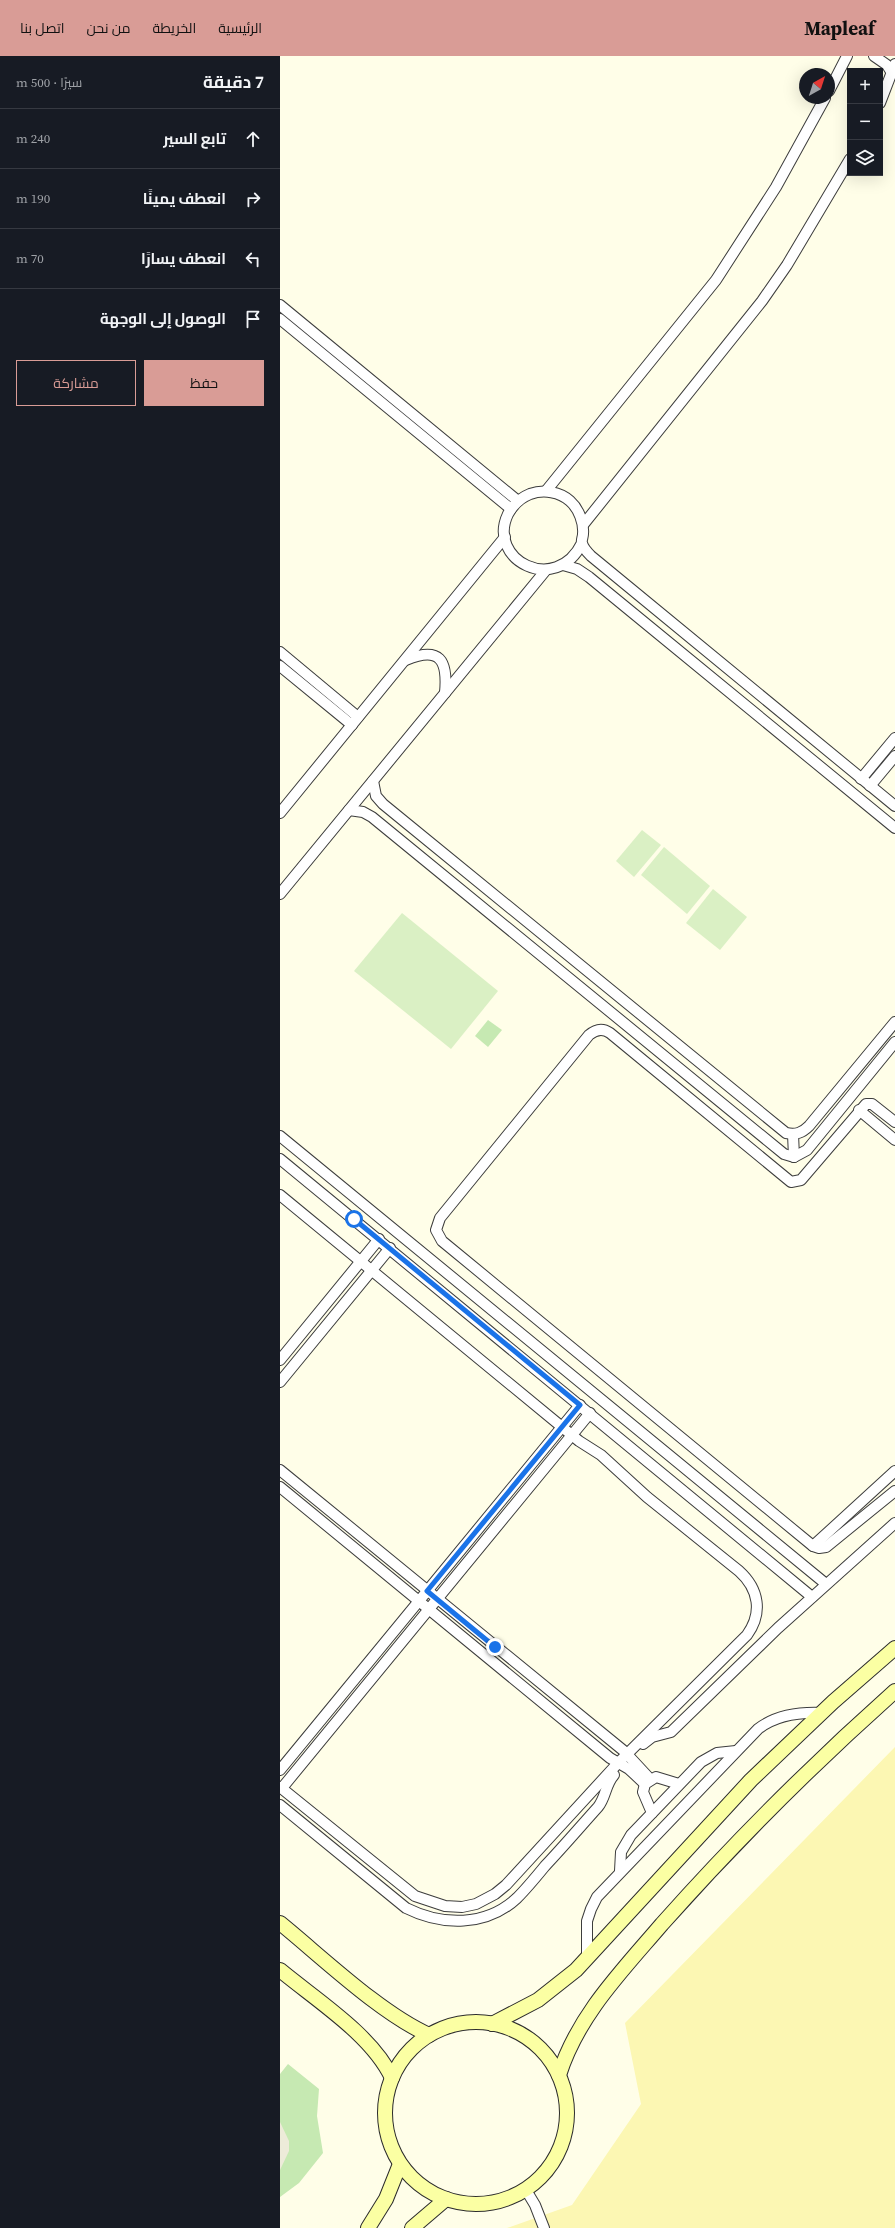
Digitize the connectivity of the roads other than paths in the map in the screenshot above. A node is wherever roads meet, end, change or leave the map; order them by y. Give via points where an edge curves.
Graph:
1 (847, 56) edge
2 (874, 56) edge
3 (894, 69) edge
4 (835, 79) edge
5 (883, 96) edge
6 (822, 104) edge
7 (847, 164) edge
8 (280, 305) edge
9 (280, 319) edge
10 (546, 491) junction
11 (515, 505) junction
12 (583, 525) junction
13 (505, 537) junction
14 (582, 543) junction
15 (563, 566) junction
16 (546, 570) junction
17 (690, 638) junction
18 (679, 651) junction
19 (280, 652) edge
20 (405, 661) junction
21 (280, 666) edge
22 (445, 693) junction
23 (355, 721) junction
24 (895, 738) edge
25 (895, 756) edge
26 (861, 779) junction
27 (373, 781) junction
28 (870, 786) junction
29 (895, 806) edge
30 (349, 810) junction
31 (280, 813) edge
32 (895, 828) edge
33 (456, 864) junction
34 (445, 877) junction
35 (280, 894) edge
36 (895, 1022) edge
37 (895, 1042) edge
38 (859, 1110) junction
39 (759, 1112) junction
40 (895, 1122) edge
41 (748, 1125) junction
42 (794, 1134) junction
43 (282, 1140) edge
44 (895, 1140) edge
45 (794, 1157) junction
46 (280, 1159) edge
47 (280, 1195) edge
48 (379, 1239) junction
49 (390, 1248) junction
50 (361, 1261) junction
51 (372, 1270) junction
52 (484, 1302) junction
53 (473, 1316) junction
54 (280, 1360) edge
55 (280, 1382) edge
56 (580, 1405) junction
57 (590, 1413) junction
58 (562, 1427) junction
59 (572, 1435) junction
60 (280, 1470) edge
61 (895, 1471) edge
62 (280, 1487) edge
63 (873, 1490) junction
64 (895, 1491) edge
65 (715, 1492) junction
66 (881, 1502) junction
67 (704, 1507) junction
68 (895, 1523) edge
69 (813, 1546) junction
70 (826, 1584) junction
71 (427, 1591) junction
72 (812, 1597) junction
73 (437, 1599) junction
74 (419, 1601) junction
75 (429, 1609) junction
76 (895, 1648) edge
77 (895, 1691) edge
78 (822, 1713) junction
79 (736, 1751) junction
80 (624, 1760) junction
81 (280, 1770) edge
82 (648, 1782) junction
83 (679, 1784) junction
84 (281, 1788) edge
85 (280, 1805) edge
86 (652, 1813) junction
87 (620, 1871) junction
88 (280, 1923) edge
89 (587, 1958) junction
90 (280, 1970) edge
91 (492, 2024) junction
92 (430, 2034) junction
93 (559, 2075) junction
94 (392, 2078) junction
95 (400, 2164) junction
96 (526, 2190) junction
97 (446, 2199) junction
98 (368, 2228) edge
99 (412, 2228) edge
100 (544, 2228) edge

1 - 4 street
2 - 3 street
3 - 5 street
6 - 10 street via 776,187 716,280
7 - 12 street via 787,266 762,301
8 - 11 street
9 - 11 street
10 - 11 street via 536,492
10 - 12 street via 559,494 570,502 579,512
11 - 13 street via 507,518
12 - 14 street
13 - 16 street via 512,553 524,565
13 - 20 street
14 - 15 street via 571,560
14 - 17 street via 600,564
15 - 16 street
15 - 18 street via 584,573
16 - 22 street
17 - 18 street
17 - 26 street
18 - 32 street
19 - 23 street
20 - 22 street via 427,654 439,658 446,669
20 - 23 street
21 - 23 street
22 - 27 street
23 - 31 street
24 - 26 street
25 - 28 street
26 - 28 street
27 - 30 street
27 - 33 street via 376,796 383,804
28 - 29 street
30 - 34 street via 359,810 368,814
30 - 35 street
33 - 34 street
33 - 39 street
34 - 41 street
36 - 42 street via 809,1126
37 - 45 street via 807,1150
38 - 40 street via 866,1104 872,1104
38 - 44 street
38 - 69 street via 801,1180 791,1182 610,1033 598,1030 589,1035 436,1226 437,1234 442,1241
39 - 41 street
39 - 42 street via 780,1130
41 - 45 street via 784,1154
42 - 45 street
43 - 52 street
46 - 48 street
47 - 50 street
48 - 49 street
48 - 50 street
49 - 51 street
49 - 53 street
50 - 51 street
50 - 54 street
51 - 55 street
51 - 58 street
52 - 53 street
52 - 65 street
53 - 56 street
56 - 57 street
56 - 58 street
57 - 59 street
57 - 67 street
58 - 59 street
58 - 71 street
59 - 73 street
59 - 80 street via 601,1455 647,1497 744,1576 752,1586 756,1598 756,1617 747,1635
60 - 71 street
61 - 63 street
62 - 74 street
63 - 66 street
63 - 69 street
64 - 66 street
65 - 67 street
65 - 70 street
66 - 69 street via 826,1547
67 - 72 street
68 - 70 street
70 - 72 street
71 - 73 street
71 - 74 street
72 - 80 street via 670,1732 649,1739
73 - 75 street
73 - 80 street
74 - 75 street
74 - 81 street
75 - 80 street
75 - 84 street
76 - 78 main road
77 - 93 main road via 754,1826 645,1944 587,2014 568,2049
78 - 79 street via 797,1713 774,1719 758,1729
78 - 89 main road via 727,1806
79 - 83 street via 723,1752 706,1759
79 - 87 street
80 - 82 street
80 - 84 street via 501,1890 483,1901 462,1907 434,1904 415,1896
80 - 85 street via 609,1782 598,1808 517,1898 496,1912 471,1920 444,1921 406,1908
82 - 83 street via 658,1777
82 - 86 street via 643,1792
83 - 86 street
86 - 87 street via 623,1845
87 - 89 street via 591,1908 587,1921
88 - 92 main road via 385,2008 416,2029
89 - 91 main road via 565,1980 538,2000
90 - 94 main road via 360,2037 381,2060
91 - 92 main road via 460,2023
91 - 93 main road via 513,2030 532,2041 547,2056
92 - 94 main road via 407,2053
93 - 96 main road via 567,2106 564,2139 549,2168
94 - 95 main road via 386,2099 385,2122 390,2144
95 - 97 main road via 420,2185
95 - 98 main road via 386,2199
96 - 97 main road via 506,2199 484,2204 461,2203
96 - 100 street
97 - 99 main road

